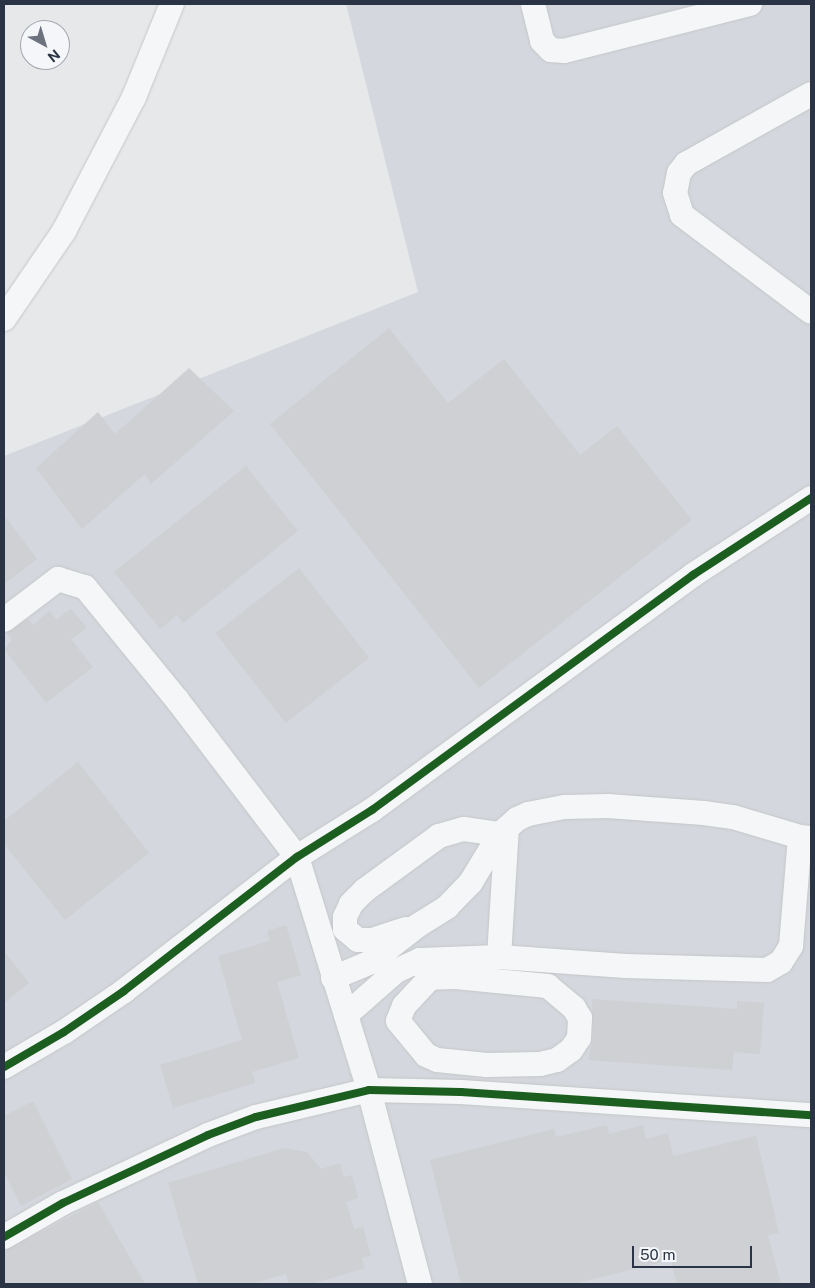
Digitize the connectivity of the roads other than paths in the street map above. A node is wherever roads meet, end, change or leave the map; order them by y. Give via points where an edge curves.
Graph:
1 (172, 4) edge
2 (533, 4) edge
3 (750, 4) edge
4 (811, 94) edge
5 (811, 312) edge
6 (4, 319) edge
7 (811, 500) edge
8 (4, 620) edge
9 (504, 831) junction
10 (806, 838) edge
11 (297, 857) junction
12 (417, 926) junction
13 (499, 957) junction
14 (425, 969) junction
15 (333, 978) junction
16 (346, 1016) junction
17 (4, 1067) edge
18 (369, 1090) junction
19 (811, 1115) edge
20 (4, 1237) edge
21 (420, 1284) edge

1 - 6 street via 134,97 64,231
2 - 3 street via 542,41 551,50 564,51
4 - 5 street via 686,164 678,173 675,193 682,215
7 - 11 street via 693,575 372,810
8 - 11 street via 58,579 84,587 178,701
9 - 10 street via 517,819 541,810 608,806 733,817
9 - 12 street via 459,897
9 - 12 street via 464,829 439,836 365,890 351,904 345,916 345,929 350,935 365,941
9 - 13 street
10 - 13 street via 791,946 781,962 767,970 635,967
11 - 15 street
11 - 17 street via 124,991 64,1032
12 - 15 street via 378,957
13 - 14 street
14 - 14 street via 398,1021 415,1044 437,1060 487,1065 540,1064 557,1060 571,1050 579,1038 580,1018 574,1008 548,986 455,977
14 - 16 street via 396,971
15 - 16 street
16 - 18 street
18 - 19 street via 462,1092
18 - 20 street via 256,1117 208,1135 63,1203
18 - 21 street

